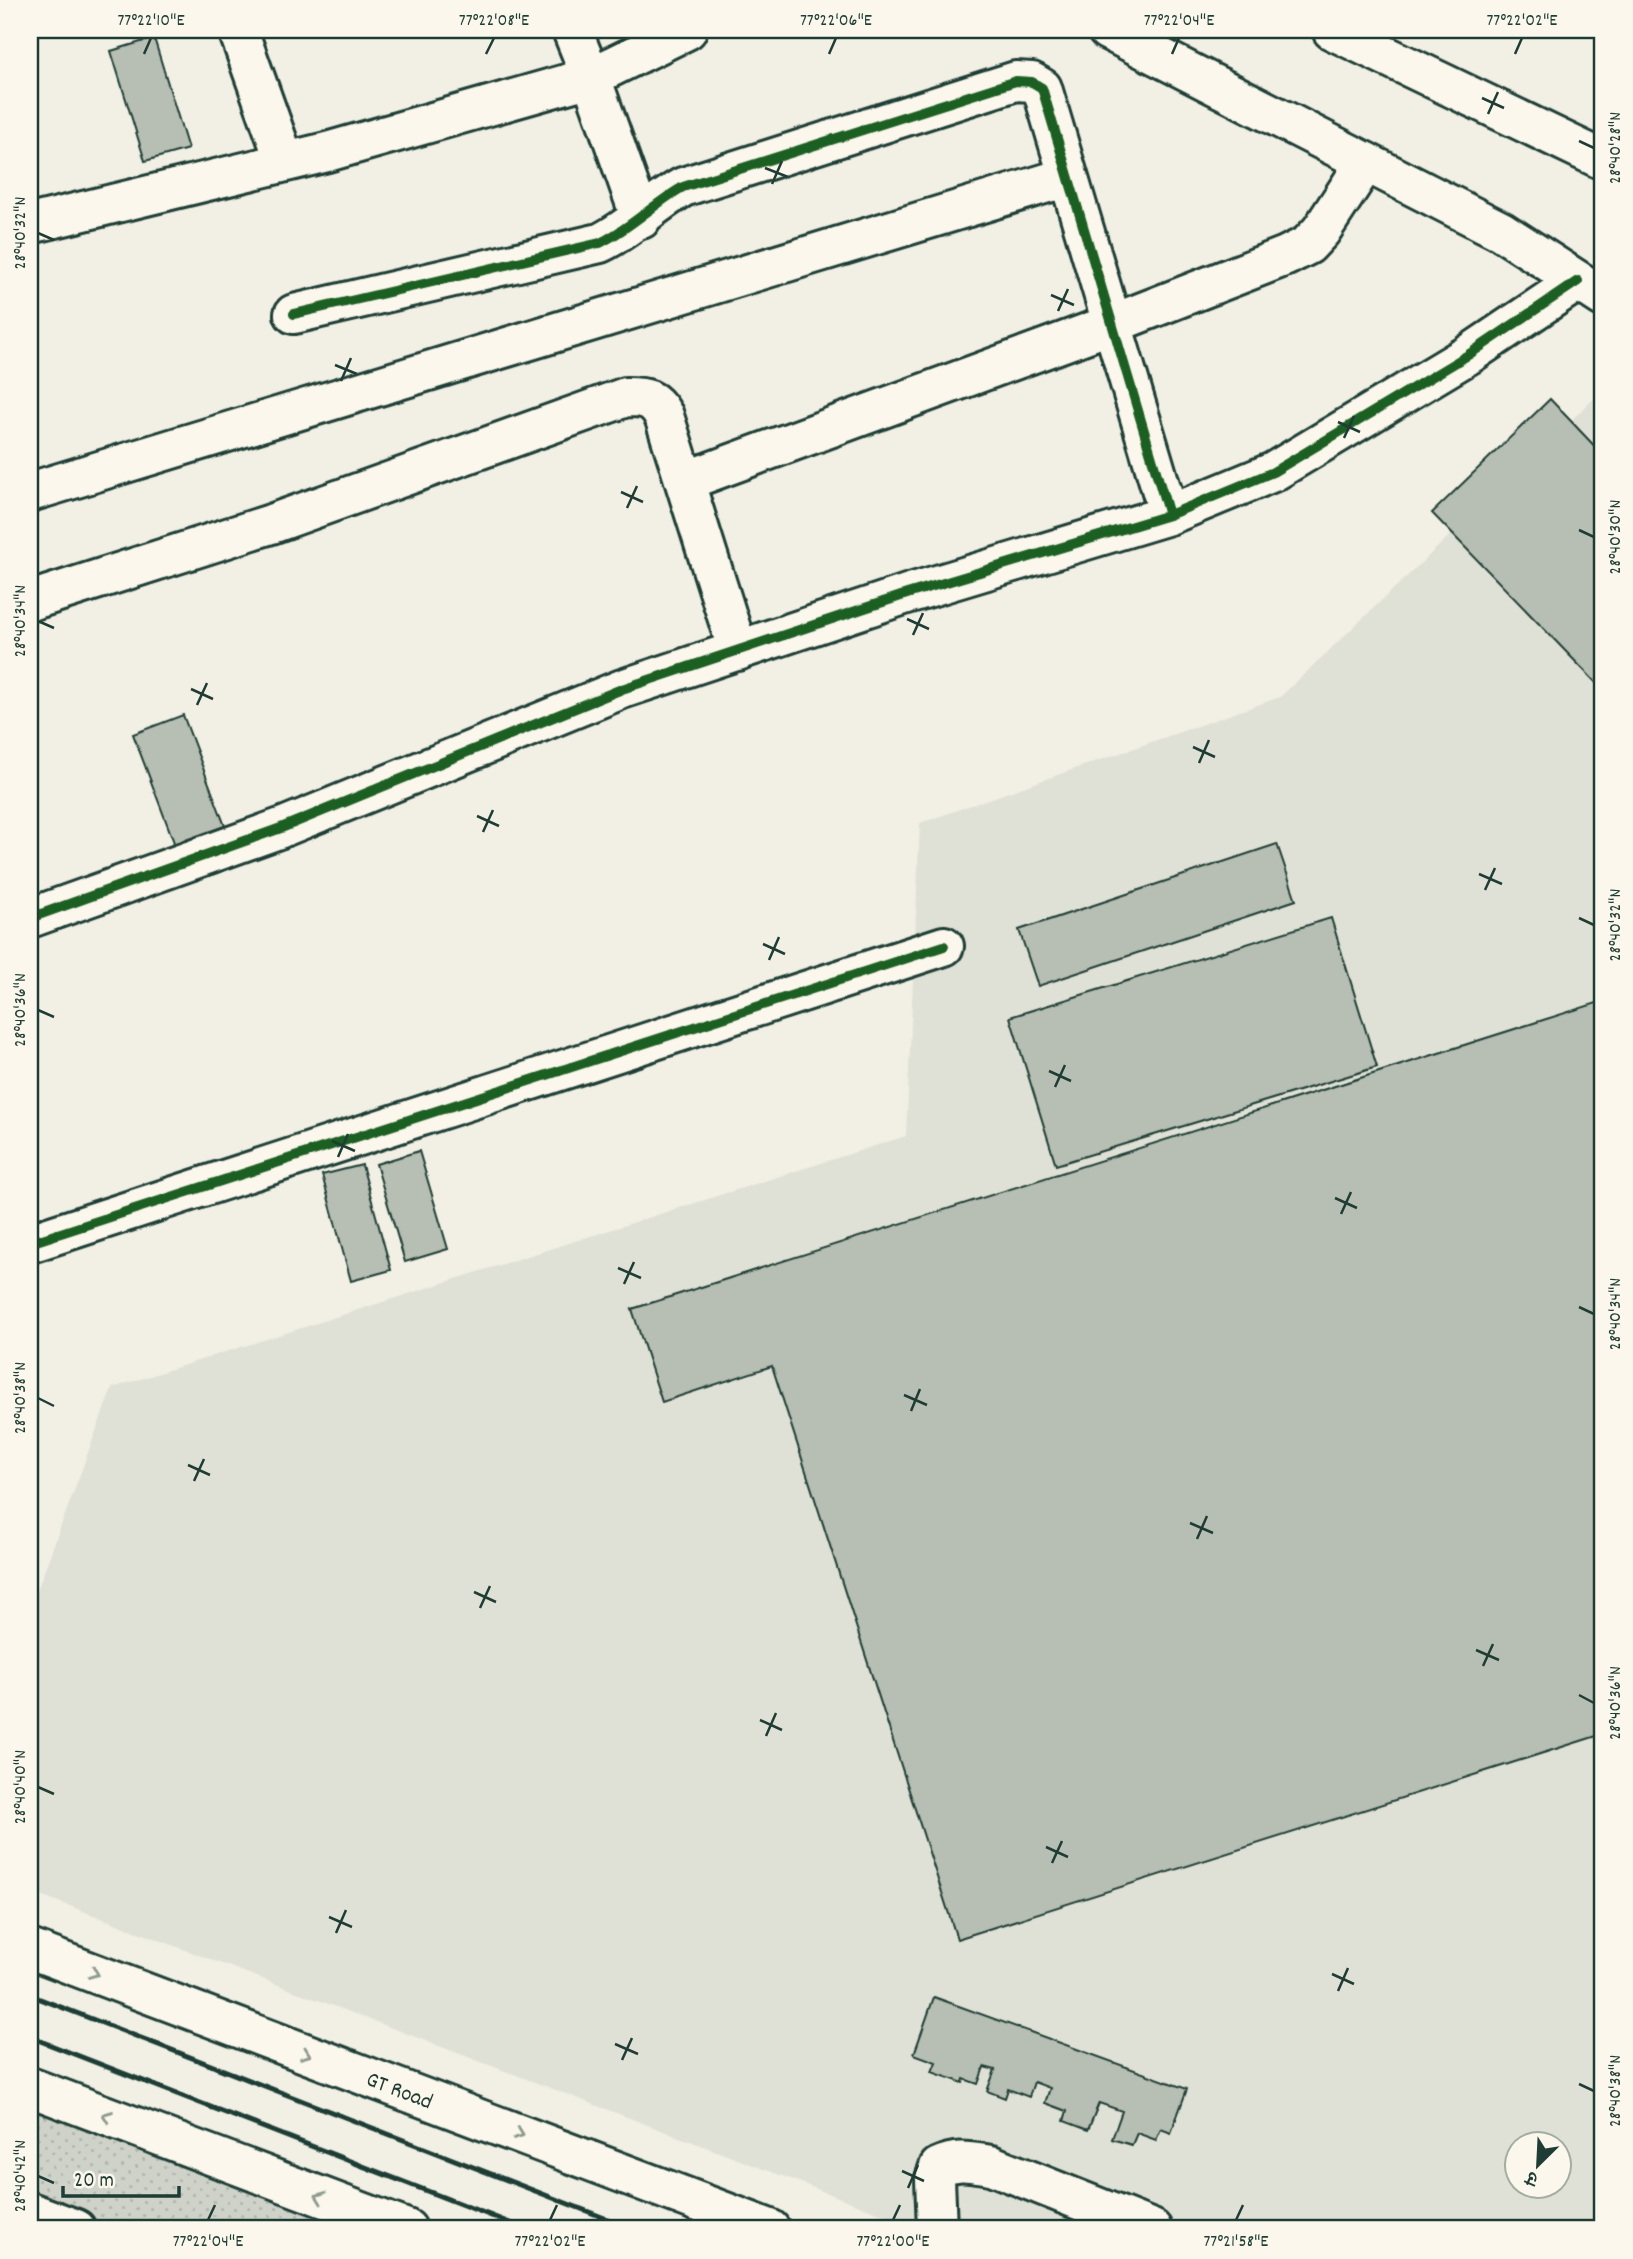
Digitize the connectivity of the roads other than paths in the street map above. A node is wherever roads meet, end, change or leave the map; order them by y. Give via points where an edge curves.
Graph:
1 (238, 30) edge
2 (572, 30) edge
3 (687, 30) edge
4 (1107, 30) edge
5 (1332, 30) edge
6 (591, 77) junction
7 (1603, 160) edge
8 (285, 162) junction
9 (1366, 162) junction
10 (1067, 177) junction
11 (641, 219) junction
12 (30, 224) edge
13 (1590, 289) edge
14 (294, 314) dead end
15 (1112, 324) junction
16 (685, 481) junction
17 (30, 492) edge
18 (1169, 515) junction
19 (30, 601) edge
20 (738, 651) junction
21 (30, 918) edge
22 (944, 946) dead end
23 (30, 1243) edge
24 (30, 1949) edge
25 (30, 2087) edge
26 (30, 2212) edge
27 (76, 2229) edge
28 (407, 2229) edge
29 (770, 2229) edge
30 (937, 2229) edge
31 (1152, 2229) edge

1 - 8 main road
2 - 6 main road
3 - 6 main road
4 - 9 main road
5 - 7 main road
6 - 8 main road
6 - 11 main road
8 - 12 main road
9 - 13 main road via 1501,232
9 - 15 main road via 1308,245
10 - 11 main road via 1042,88 1016,80 683,187
10 - 15 main road
10 - 17 main road
11 - 14 main road via 619,234 578,250
13 - 18 main road via 1468,355 1273,472
15 - 16 main road
15 - 18 main road
16 - 19 main road via 658,404 626,397 271,524
16 - 20 main road
18 - 20 main road via 907,594
20 - 21 main road via 622,689 281,828
22 - 23 main road
24 -> 29 main road, GT Road
28 -> 25 main road
26 - 27 main road
30 - 31 main road via 935,2179 939,2167 964,2160 991,2165

